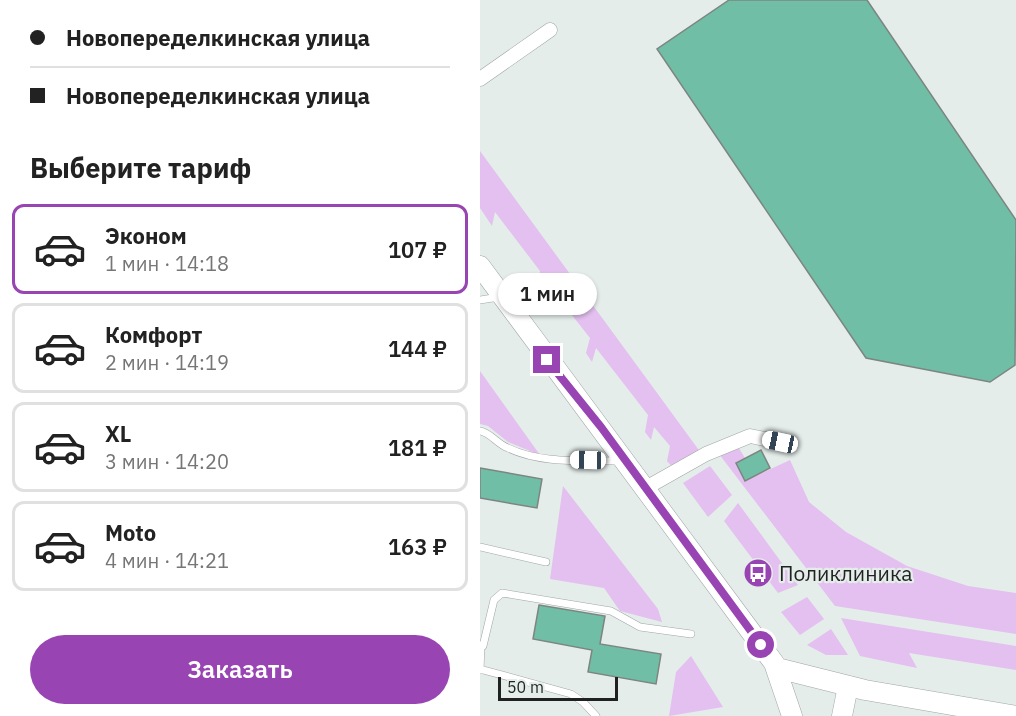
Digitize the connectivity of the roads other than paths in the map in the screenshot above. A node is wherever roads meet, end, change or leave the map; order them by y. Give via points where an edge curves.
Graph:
1 (549, 30) dead end
2 (480, 80) edge
3 (480, 266) edge
4 (501, 296) junction
5 (480, 300) edge
6 (480, 431) edge
7 (780, 442) dead end
8 (625, 461) junction
9 (644, 489) junction
10 (480, 547) edge
11 (546, 562) dead end
12 (691, 634) dead end
13 (481, 644) edge
14 (777, 668) junction
15 (480, 669) edge
16 (848, 686) junction
17 (596, 716) edge
18 (792, 716) edge
19 (842, 716) edge
20 (1016, 716) edge

1 - 2 street
3 - 4 main road
4 - 5 lane
4 - 8 main road
6 - 8 lane via 507,448 551,460
7 - 9 street via 750,436 706,454
8 - 9 main road
9 - 14 main road
10 - 11 lane
12 - 13 lane via 640,627 611,610 502,593 494,600
13 - 15 lane
14 - 16 main road
14 - 18 main road
15 - 17 lane via 571,694
16 - 19 main road
16 - 20 main road

